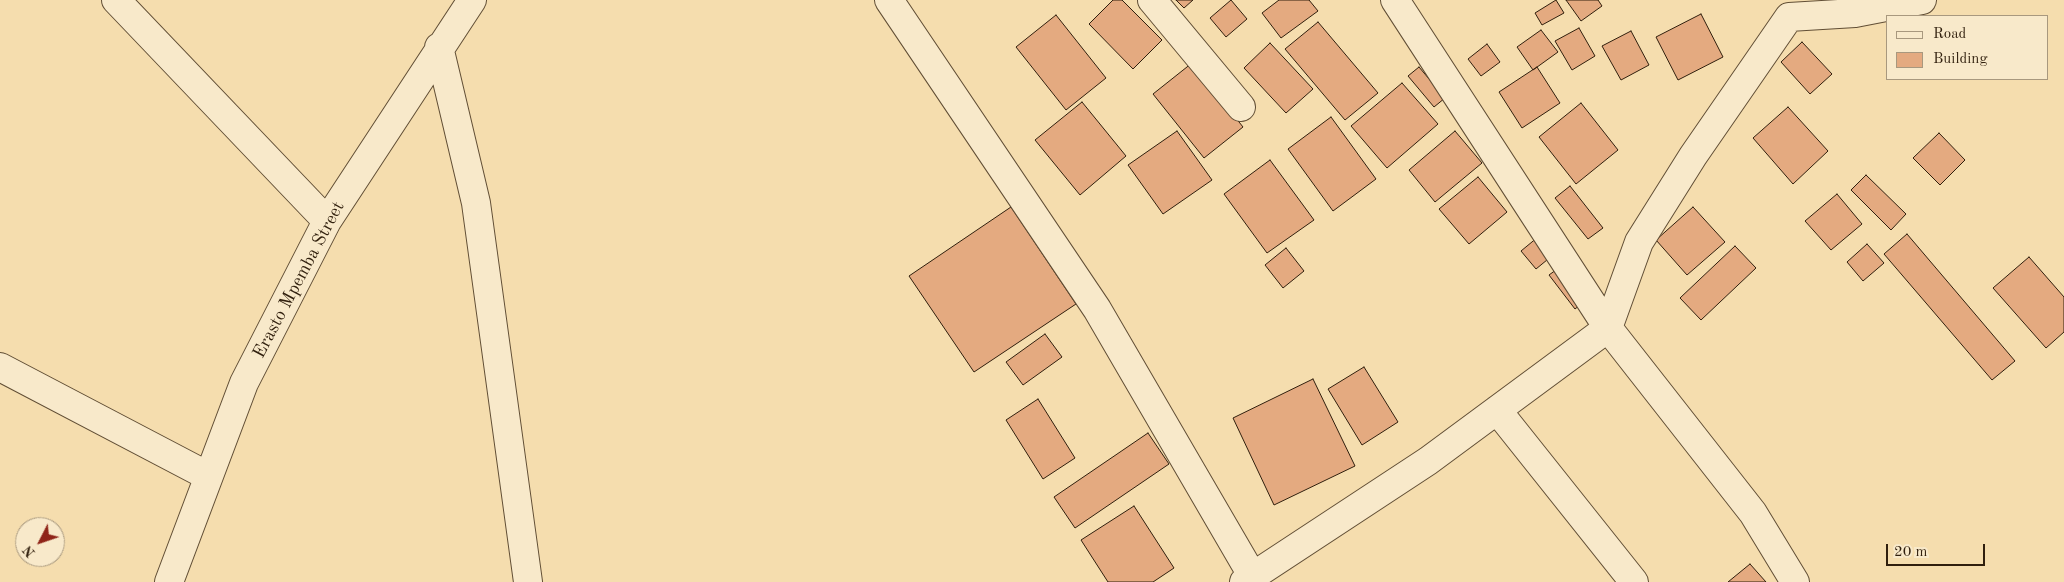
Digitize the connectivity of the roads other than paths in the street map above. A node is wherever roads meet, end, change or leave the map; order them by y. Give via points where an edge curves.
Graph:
1 (116, 0) edge
2 (472, 0) edge
3 (889, 0) edge
4 (1152, 0) edge
5 (1395, 0) edge
6 (1922, 0) edge
7 (1783, 8) edge
8 (439, 47) junction
9 (1241, 107) dead end
10 (327, 221) junction
11 (1608, 328) junction
12 (0, 367) edge
13 (1497, 410) junction
14 (208, 476) junction
15 (1248, 579) edge
16 (169, 582) edge
17 (528, 582) edge
18 (1634, 582) edge
19 (1795, 582) edge

1 - 10 street
2 - 8 street, Erasto Mpemba Street
3 - 15 street via 1097,309
4 - 9 street
5 - 11 street
6 - 7 street via 1855,13
7 - 11 street via 1639,242
8 - 10 street, Erasto Mpemba Street
8 - 17 street via 476,203
10 - 14 street, Erasto Mpemba Street via 244,383
11 - 13 street
11 - 19 street via 1753,513
12 - 14 street
13 - 15 street via 1428,461
13 - 18 street
14 - 16 street, Erasto Mpemba Street

